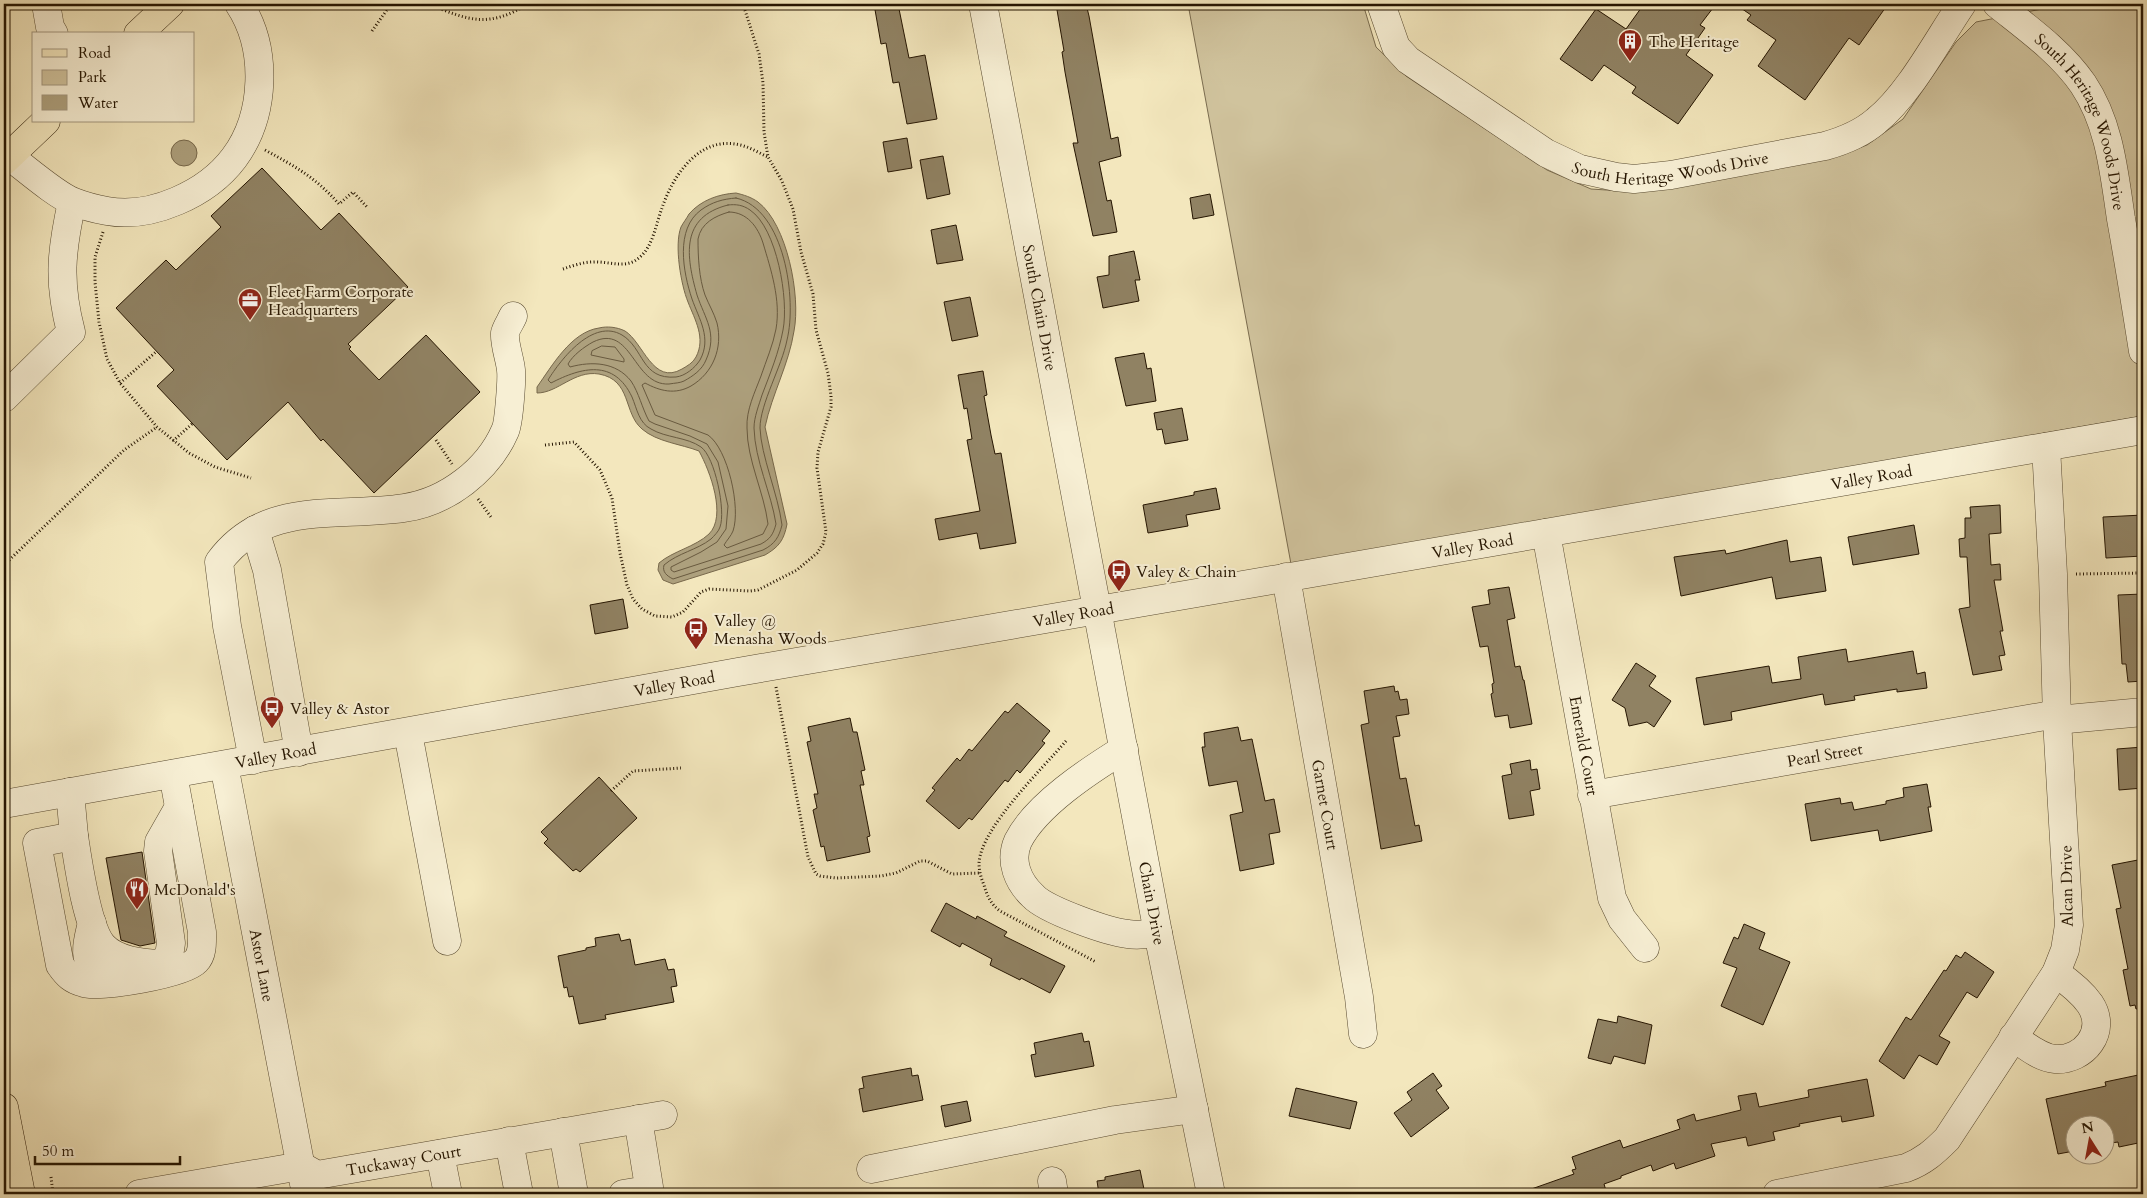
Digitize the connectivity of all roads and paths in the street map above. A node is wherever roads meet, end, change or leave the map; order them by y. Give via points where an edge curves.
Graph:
1 (46, 4) edge
2 (170, 4) edge
3 (239, 4) edge
4 (390, 4) edge
5 (429, 4) edge
6 (528, 4) edge
7 (743, 4) edge
8 (983, 4) edge
9 (1381, 4) edge
10 (1962, 4) edge
11 (1997, 4) edge
12 (372, 31) dead end
13 (53, 32) edge
14 (140, 32) edge
15 (45, 122) edge
16 (258, 145) dead end
17 (768, 157) junction
18 (6, 158) edge
19 (72, 202) junction
20 (367, 207) dead end
21 (105, 223) dead end
22 (563, 269) dead end
23 (513, 316) dead end
24 (157, 351) dead end
25 (2143, 351) edge
26 (120, 383) junction
27 (4, 398) edge
28 (193, 423) dead end
29 (157, 426) junction
30 (2143, 430) edge
31 (436, 440) dead end
32 (172, 441) junction
33 (544, 444) dead end
34 (2046, 447) junction
35 (454, 468) dead end
36 (251, 478) dead end
37 (255, 530) junction
38 (1546, 533) junction
39 (4, 565) edge
40 (2143, 573) edge
41 (2053, 574) junction
42 (1286, 577) junction
43 (1096, 611) junction
44 (772, 667) junction
45 (2143, 712) edge
46 (2057, 717) junction
47 (408, 733) junction
48 (1124, 749) junction
49 (299, 752) junction
50 (252, 760) junction
51 (224, 765) junction
52 (681, 768) dead end
53 (173, 774) junction
54 (611, 791) dead end
55 (70, 792) junction
56 (1592, 795) junction
57 (4, 804) edge
58 (179, 807) junction
59 (74, 836) junction
60 (980, 873) dead end
61 (89, 910) junction
62 (1158, 934) junction
63 (447, 942) dead end
64 (1646, 948) dead end
65 (2056, 973) junction
66 (69, 978) junction
67 (1363, 1034) dead end
68 (2013, 1038) junction
69 (4, 1107) edge
70 (1194, 1109) junction
71 (563, 1132) junction
72 (509, 1142) junction
73 (440, 1154) junction
74 (301, 1166) junction
75 (871, 1169) dead end
76 (51, 1177) dead end
77 (21, 1194) edge
78 (53, 1194) edge
79 (140, 1194) edge
80 (306, 1194) edge
81 (448, 1194) edge
82 (519, 1194) edge
83 (574, 1194) edge
84 (623, 1194) edge
85 (1211, 1194) edge
86 (1777, 1194) edge

1 - 13 street
2 - 14 main road
3 - 19 street via 253,32 259,62 258,95 252,125 234,158 214,178 182,200 149,211 108,211
4 - 12 path
5 - 6 path via 464,19 478,20 501,16
7 - 17 path via 759,54
8 - 43 street, South Chain Drive
9 - 10 street, South Heritage Woods Drive via 1396,47 1419,69 1563,162 1598,174 1634,178 1671,175 1825,146 1865,130 1897,101
11 - 25 street, South Heritage Woods Drive via 2050,47 2072,70 2101,118 2111,154
15 - 18 main road
16 - 20 path via 323,185 339,204 353,192
17 - 22 path via 729,143 702,150 690,159 669,191 650,243 640,258 624,265 595,261
17 - 33 path via 793,209 813,294 816,330 831,396 831,408 818,452 817,468 826,532 817,553 797,570 758,590 709,589 701,592 683,612 663,618 655,616 632,599 620,553 612,498 600,470 574,442
18 - 19 street
19 - 27 street via 64,239 61,283 71,332
21 - 26 path via 96,257 95,282 107,359
23 - 37 street via 505,332 512,374 506,429 489,457 465,483 432,501 404,508 290,516
24 - 26 path
26 - 29 path
28 - 32 path
29 - 32 path
29 - 39 path via 124,450
30 - 34 street, Valley Road
31 - 35 path
32 - 36 path via 189,454
34 - 38 street, Valley Road
34 - 41 street, Alcan Drive
37 - 49 street via 266,570
37 - 50 street via 230,546 219,562 227,626
38 - 42 street, Valley Road
38 - 56 street, Emerald Court
40 - 41 path
41 - 46 street, Alcan Drive
42 - 43 street, Valley Road
42 - 67 street, Garnet Court
43 - 44 street, Valley Road
43 - 48 street, Chain Drive
44 - 47 street, Valley Road
44 - 60 path via 808,857 816,874 836,878 881,876 920,861 927,861 952,874
45 - 46 street, Pearl Street
46 - 56 street, Pearl Street
46 - 65 street, Alcan Drive via 2069,926 2065,950
47 - 49 street, Valley Road
47 - 63 street
48 - 62 street, Chain Drive
48 - 62 street via 1072,784 1034,820 1018,842 1014,865 1021,883 1034,898 1066,915 1128,934
49 - 50 street, Valley Road
50 - 51 street, Valley Road
51 - 53 street, Valley Road
51 - 74 street, Astor Lane
52 - 54 path via 633,771
53 - 55 street, Valley Road
53 - 58 street
55 - 57 street, Valley Road
55 - 59 street
56 - 64 street, Emerald Court via 1612,898 1622,919
58 - 61 street via 158,851 171,942 169,956 160,964 115,955 103,947 96,936
58 - 66 street via 202,932 202,947 196,961 181,970 115,983 85,984
59 - 61 street
59 - 66 street via 37,843 60,965
61 - 66 street via 75,947
62 - 70 street, Chain Drive
65 - 68 street, Alcan Drive
65 - 68 street via 2077,989 2091,1006 2096,1025 2093,1039 2083,1051 2068,1058 2053,1059
68 - 86 street, Alcan Drive via 1947,1139 1920,1163
69 - 77 main road
70 - 75 street via 1115,1120
70 - 85 street, Chain Drive
71 - 72 street, Tuckaway Court
71 - 83 street
71 - 84 street, Tuckaway Court via 650,1117 649,1187
72 - 73 street, Tuckaway Court
72 - 82 street
73 - 74 street, Tuckaway Court via 317,1175
73 - 81 street
74 - 79 street
74 - 80 street, Astor Lane
76 - 78 path

